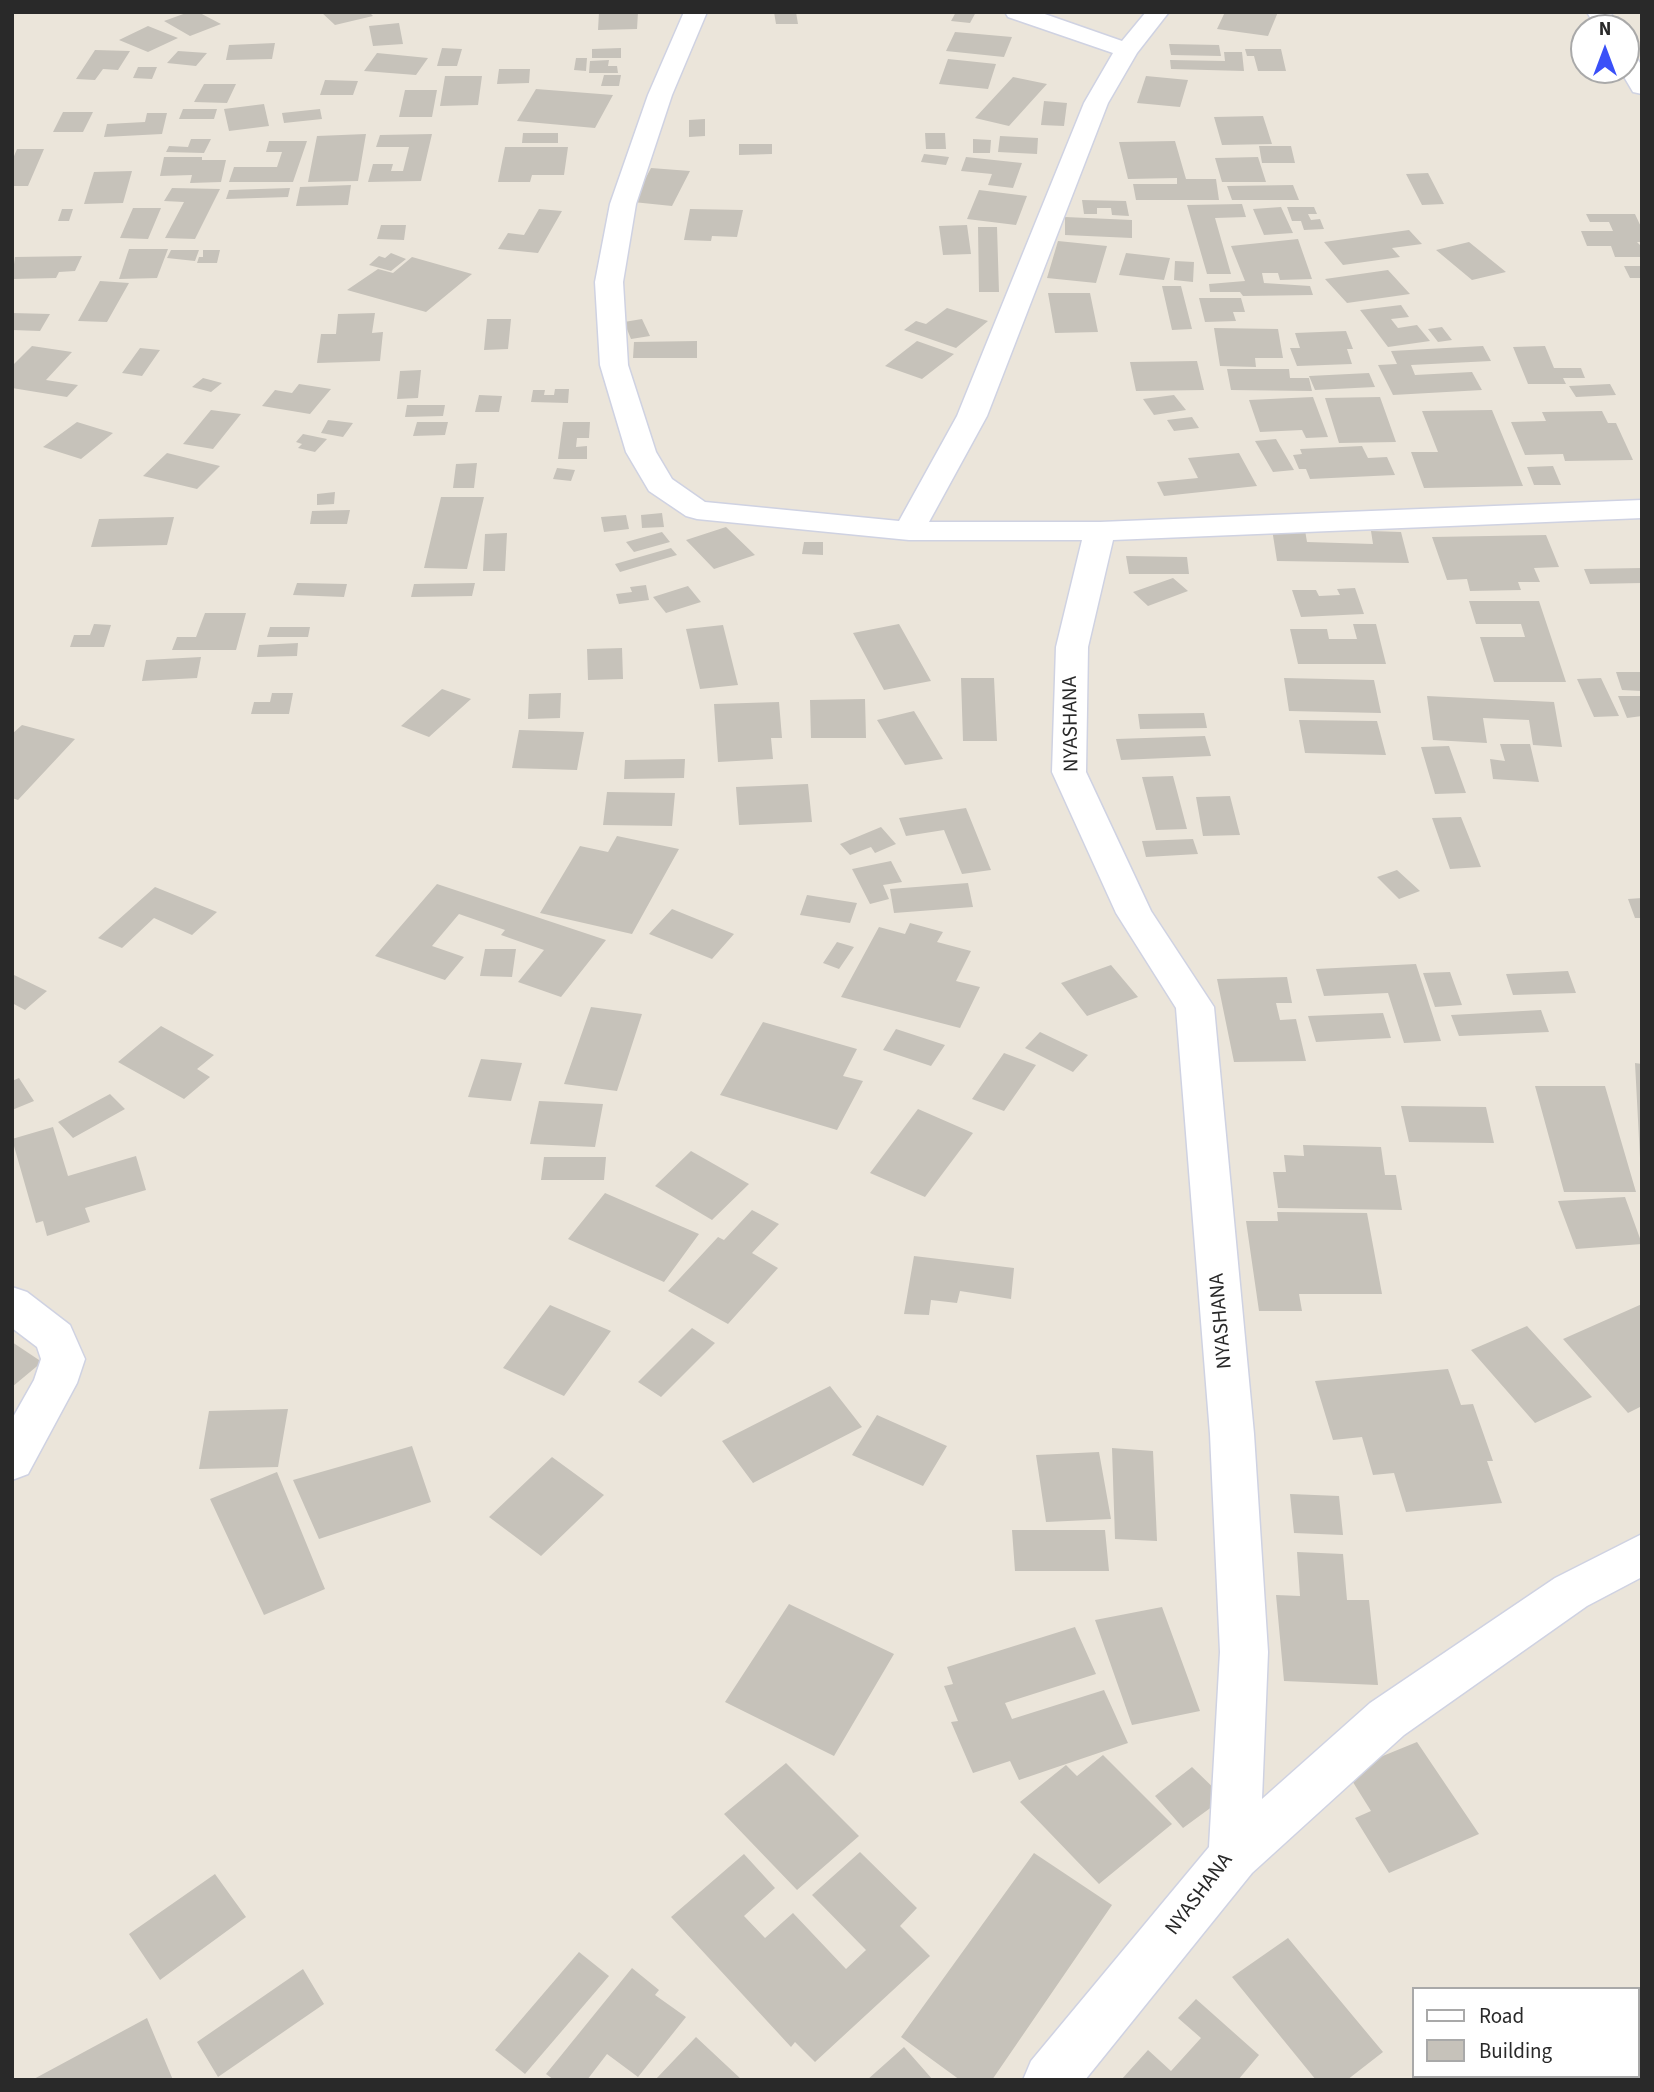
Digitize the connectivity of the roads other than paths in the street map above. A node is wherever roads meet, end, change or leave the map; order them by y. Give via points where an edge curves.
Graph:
1 (696, 12) edge
2 (1016, 12) edge
3 (1158, 12) edge
4 (1127, 50) junction
5 (1642, 509) edge
6 (909, 531) junction
7 (1100, 531) junction
8 (12, 1304) edge
9 (12, 1461) edge
10 (1642, 1554) edge
11 (1234, 1857) junction
12 (1050, 2080) edge

1 - 6 street via 660,94 622,204 609,282 614,365 641,452 660,485 697,510
2 - 4 street
3 - 4 street
4 - 6 street via 1096,103 972,416
5 - 7 street
6 - 7 street
7 - 11 street, NYASHANA via 1072,647 1069,772 1134,914 1195,1007 1232,1434 1244,1652
8 - 9 street via 55,1337 63,1359 55,1383
10 - 11 street via 1570,1592 1387,1719
11 - 12 street, NYASHANA

